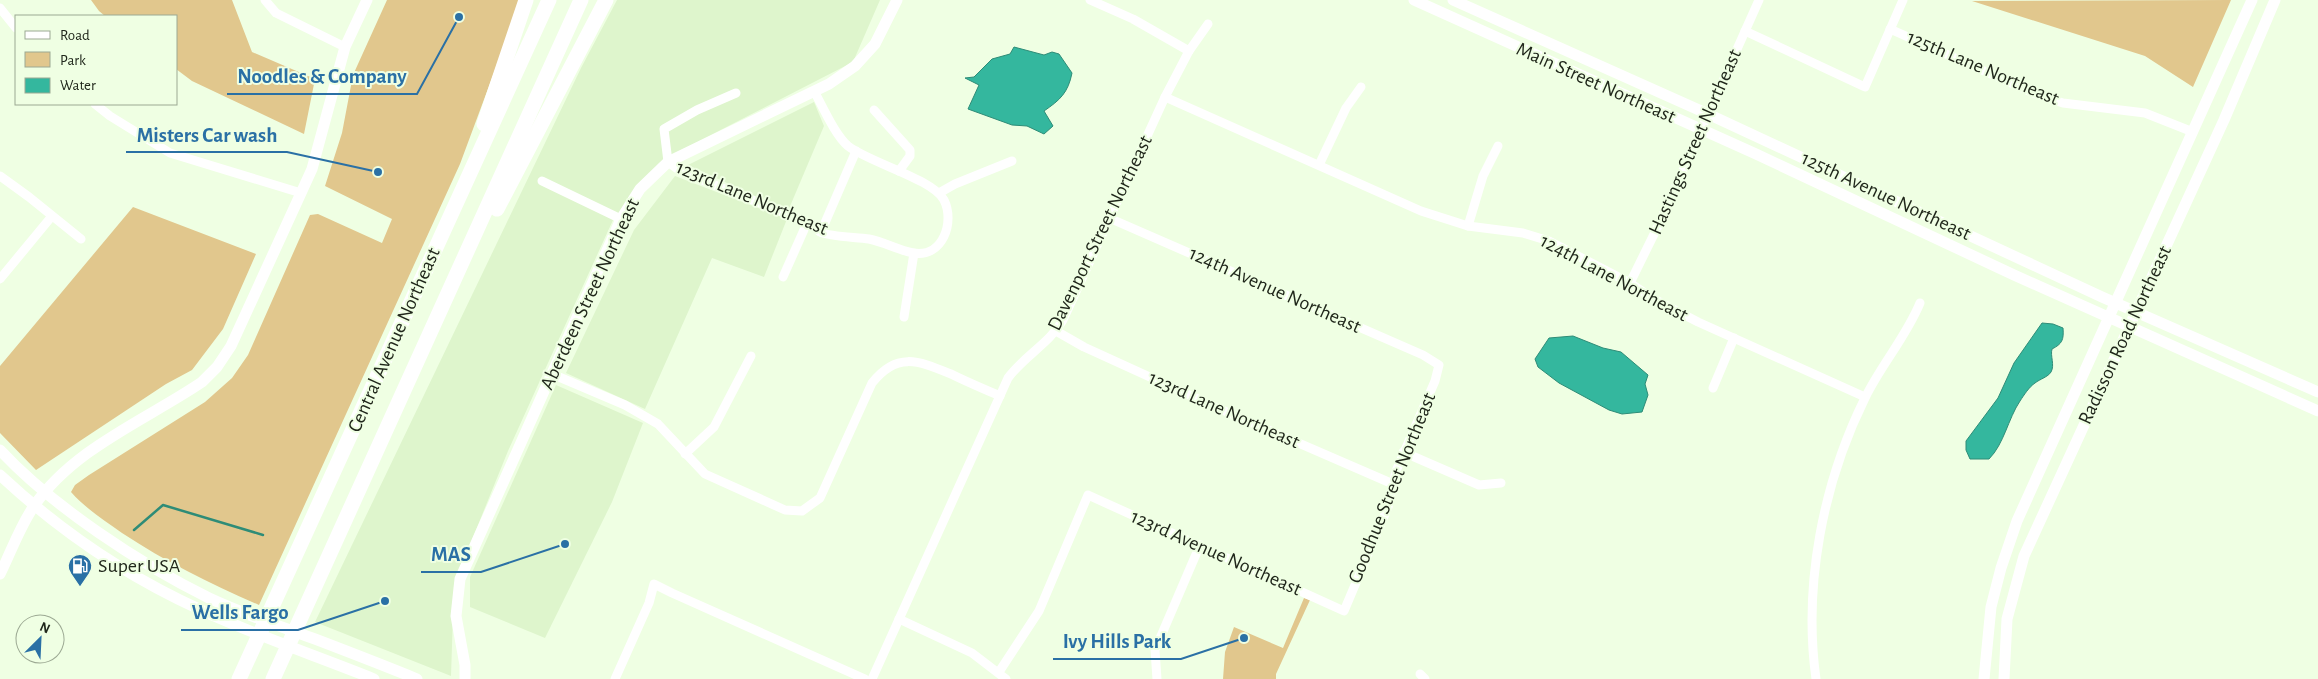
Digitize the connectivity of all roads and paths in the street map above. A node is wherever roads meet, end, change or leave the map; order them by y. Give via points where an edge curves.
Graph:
1 (265, 0) edge
2 (367, 0) edge
3 (526, 0) edge
4 (548, 0) edge
5 (581, 0) edge
6 (606, 0) edge
7 (897, 0) edge
8 (1090, 0) edge
9 (1414, 0) edge
10 (1453, 0) edge
11 (1759, 0) edge
12 (1903, 0) edge
13 (2252, 0) edge
14 (2275, 0) edge
15 (0, 8) edge
16 (1208, 24) dead end
17 (15, 27) edge
18 (1890, 29) junction
19 (1745, 31) junction
20 (345, 47) junction
21 (1190, 51) junction
22 (1361, 87) dead end
23 (814, 91) junction
24 (736, 93) dead end
25 (1165, 97) junction
26 (95, 105) edge
27 (874, 110) dead end
28 (1708, 114) junction
29 (1702, 130) junction
30 (2193, 132) junction
31 (1498, 146) dead end
32 (856, 151) junction
33 (1012, 161) dead end
34 (668, 162) junction
35 (1319, 165) junction
36 (1778, 165) joint
37 (899, 171) junction
38 (0, 176) edge
39 (468, 179) junction
40 (542, 181) dead end
41 (301, 193) junction
42 (939, 193) junction
43 (52, 216) junction
44 (1109, 218) junction
45 (621, 219) junction
46 (806, 223) junction
47 (1468, 226) junction
48 (821, 232) junction
49 (81, 239) dead end
50 (914, 253) junction
51 (456, 276) junction
52 (783, 277) dead end
53 (0, 279) edge
54 (1630, 283) junction
55 (2116, 302) junction
56 (1920, 303) dead end
57 (2136, 310) junction
58 (904, 317) dead end
59 (2109, 318) junction
60 (2129, 326) junction
61 (1056, 331) junction
62 (1734, 338) junction
63 (751, 356) dead end
64 (1439, 365) joint
65 (552, 374) junction
66 (1713, 388) dead end
67 (2318, 392) edge
68 (1000, 396) junction
69 (1865, 397) junction
70 (2318, 411) edge
71 (0, 450) edge
72 (1403, 452) junction
73 (685, 454) junction
74 (0, 475) edge
75 (1501, 483) dead end
76 (1393, 484) junction
77 (45, 492) junction
78 (33, 507) junction
79 (1200, 546) junction
80 (0, 574) edge
81 (1344, 611) joint
82 (899, 619) junction
83 (998, 672) junction
84 (239, 679) edge
85 (273, 679) edge
86 (374, 679) edge
87 (417, 679) edge
88 (465, 679) edge
89 (615, 679) edge
90 (865, 679) edge
91 (872, 679) edge
92 (1006, 679) edge
93 (1157, 679) edge
94 (1816, 679) edge
95 (1984, 679) edge
96 (2004, 679) edge

1 - 20 street via 276,13
2 - 20 street
3 - 39 highway via 488,109
4 - 39 highway, Central Avenue Northeast
5 - 51 highway, Central Avenue Northeast
6 - 51 highway via 480,241
7 - 23 street, Aberdeen Street Northeast via 875,44 855,66
8 - 21 street via 1133,19
9 - 29 street, Main Street Northeast
10 - 28 street, 125th Avenue Northeast
11 - 19 street, Hastings Street Northeast
12 - 18 street
13 - 30 street, Radisson Road Northeast
14 - 57 street, Radisson Road Northeast via 2224,120
15 - 17 street
16 - 21 street, Davenport Street Northeast
18 - 19 street via 1864,87
18 - 30 street, 125th Lane Northeast via 2038,95 2063,102 2145,113
19 - 28 street, Hastings Street Northeast
20 - 41 street via 312,169
21 - 25 street, Davenport Street Northeast
22 - 35 street via 1346,108
23 - 32 street via 840,136
23 - 34 street, Aberdeen Street Northeast
24 - 34 street via 697,110 664,130
25 - 35 street, 124th Lane Northeast
25 - 44 street, Davenport Street Northeast
26 - 41 street via 170,153
27 - 37 street via 910,150 910,156
28 - 29 street, Hastings Street Northeast
28 - 55 street, 125th Avenue Northeast
29 - 36 street, Main Street Northeast
29 - 54 street, Hastings Street Northeast
30 - 55 street, Radisson Road Northeast
31 - 47 street via 1483,176
32 - 37 street
32 - 48 street
33 - 42 street
34 - 45 street, Aberdeen Street Northeast via 640,189
34 - 46 street, 123rd Lane Northeast via 680,171
35 - 47 street, 124th Lane Northeast via 1421,211
36 - 59 street, 125th Avenue Northeast
37 - 42 street
38 - 43 street
39 - 84 highway, Central Avenue Northeast
40 - 45 street
41 - 77 street via 240,328 217,367 189,391 92,451 61,474
42 - 50 street via 947,209 948,228 943,240 928,252
43 - 49 street
43 - 53 street
44 - 61 street, Davenport Street Northeast
44 - 64 street, 124th Avenue Northeast via 1423,355
45 - 65 street, Aberdeen Street Northeast
46 - 48 street, 123rd Lane Northeast
46 - 52 street
47 - 54 street, 124th Lane Northeast via 1549,240
48 - 50 street, 123rd Lane Northeast via 871,239
50 - 58 street
51 - 85 highway, Central Avenue Northeast
54 - 62 street, 124th Lane Northeast via 1652,298
55 - 57 street, 125th Avenue Northeast
55 - 59 street, Radisson Road Northeast
56 - 69 street via 1913,320
57 - 60 street, Radisson Road Northeast
57 - 67 street, 125th Avenue Northeast
59 - 60 street, 125th Avenue Northeast
59 - 95 street, Radisson Road Northeast via 2017,520 1991,607
60 - 70 street, 125th Avenue Northeast
60 - 96 street, Radisson Road Northeast via 2024,556 2007,619
61 - 68 street, Davenport Street Northeast via 1016,367
61 - 76 street, 123rd Lane Northeast via 1211,405
62 - 66 street
62 - 69 street, 124th Lane Northeast
63 - 73 street via 714,427
64 - 72 street, Goodhue Street Northeast
65 - 73 street via 625,405 658,424
65 - 88 street, Aberdeen Street Northeast via 460,579 456,616
68 - 73 street via 924,363 913,361 885,369 872,383 820,498 802,511 785,510 715,479
68 - 82 street, Davenport Street Northeast
69 - 94 street via 1837,468 1822,524 1813,605
71 - 77 street
72 - 75 street via 1479,485
72 - 76 street, Goodhue Street Northeast
74 - 78 street
76 - 81 street, Goodhue Street Northeast via 1388,507
77 - 78 street
77 - 87 street via 142,560 209,598
78 - 80 street
78 - 86 street via 101,555 202,610
79 - 81 street, 123rd Avenue Northeast
79 - 83 street, 123rd Avenue Northeast via 1088,495 1039,611
79 - 93 street via 1155,650
82 - 83 street via 972,653
82 - 91 street, Davenport Street Northeast
83 - 92 street
89 - 90 street via 654,584

